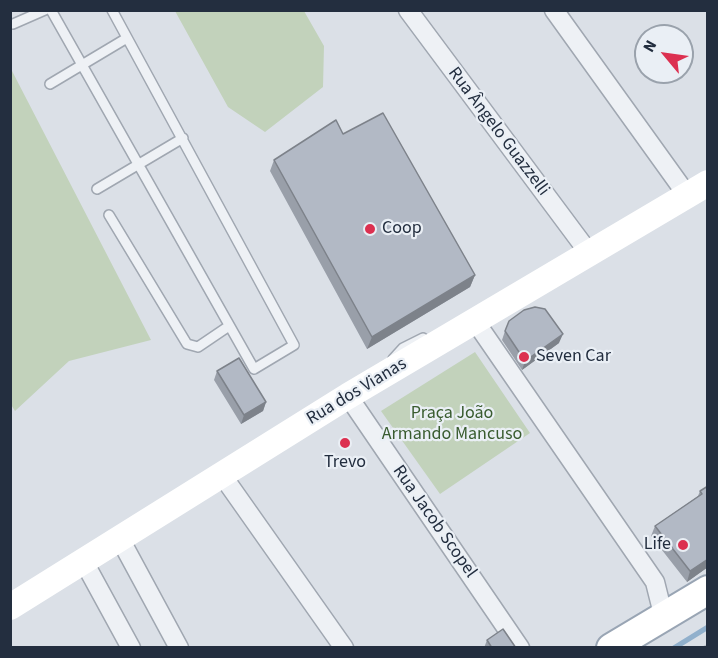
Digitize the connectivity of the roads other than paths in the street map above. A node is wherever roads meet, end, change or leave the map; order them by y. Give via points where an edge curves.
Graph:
1 (45, 10) edge
2 (51, 10) edge
3 (112, 10) edge
4 (408, 10) edge
5 (554, 10) edge
6 (14, 24) dead end
7 (127, 38) junction
8 (82, 66) junction
9 (50, 84) dead end
10 (183, 138) junction
11 (138, 165) junction
12 (97, 189) dead end
13 (698, 189) edge
14 (109, 214) dead end
15 (589, 254) junction
16 (501, 306) junction
17 (476, 321) junction
18 (230, 327) junction
19 (443, 327) dead end
20 (433, 332) dead end
21 (384, 375) junction
22 (348, 396) junction
23 (222, 475) junction
24 (119, 537) junction
25 (83, 560) junction
26 (708, 590) edge
27 (10, 607) edge
28 (660, 618) junction
29 (131, 648) edge
30 (178, 648) edge
31 (344, 648) edge
32 (520, 648) edge
33 (611, 648) edge

1 - 6 lane
2 - 8 lane
3 - 7 lane
4 - 15 street, Rua Ângelo Guazzelli
5 - 13 street
7 - 8 lane
7 - 10 lane
8 - 9 lane
8 - 11 lane
10 - 11 lane
10 - 18 lane via 294,345 254,369
11 - 12 lane
11 - 18 lane
13 - 15 street, Rua dos Vianas
14 - 18 lane via 187,344 198,347
15 - 16 street, Rua dos Vianas
16 - 17 street, Rua dos Vianas
16 - 19 lane via 482,307
17 - 21 street, Rua dos Vianas
17 - 28 street via 655,582
20 - 21 lane via 404,348
21 - 22 street, Rua dos Vianas
22 - 23 street, Rua dos Vianas
22 - 32 street, Rua Jacob Scopel
23 - 24 street, Rua dos Vianas
23 - 31 street
24 - 25 street, Rua dos Vianas
24 - 30 street
25 - 27 street, Rua dos Vianas
25 - 29 street
26 - 28 main road
28 - 33 main road

